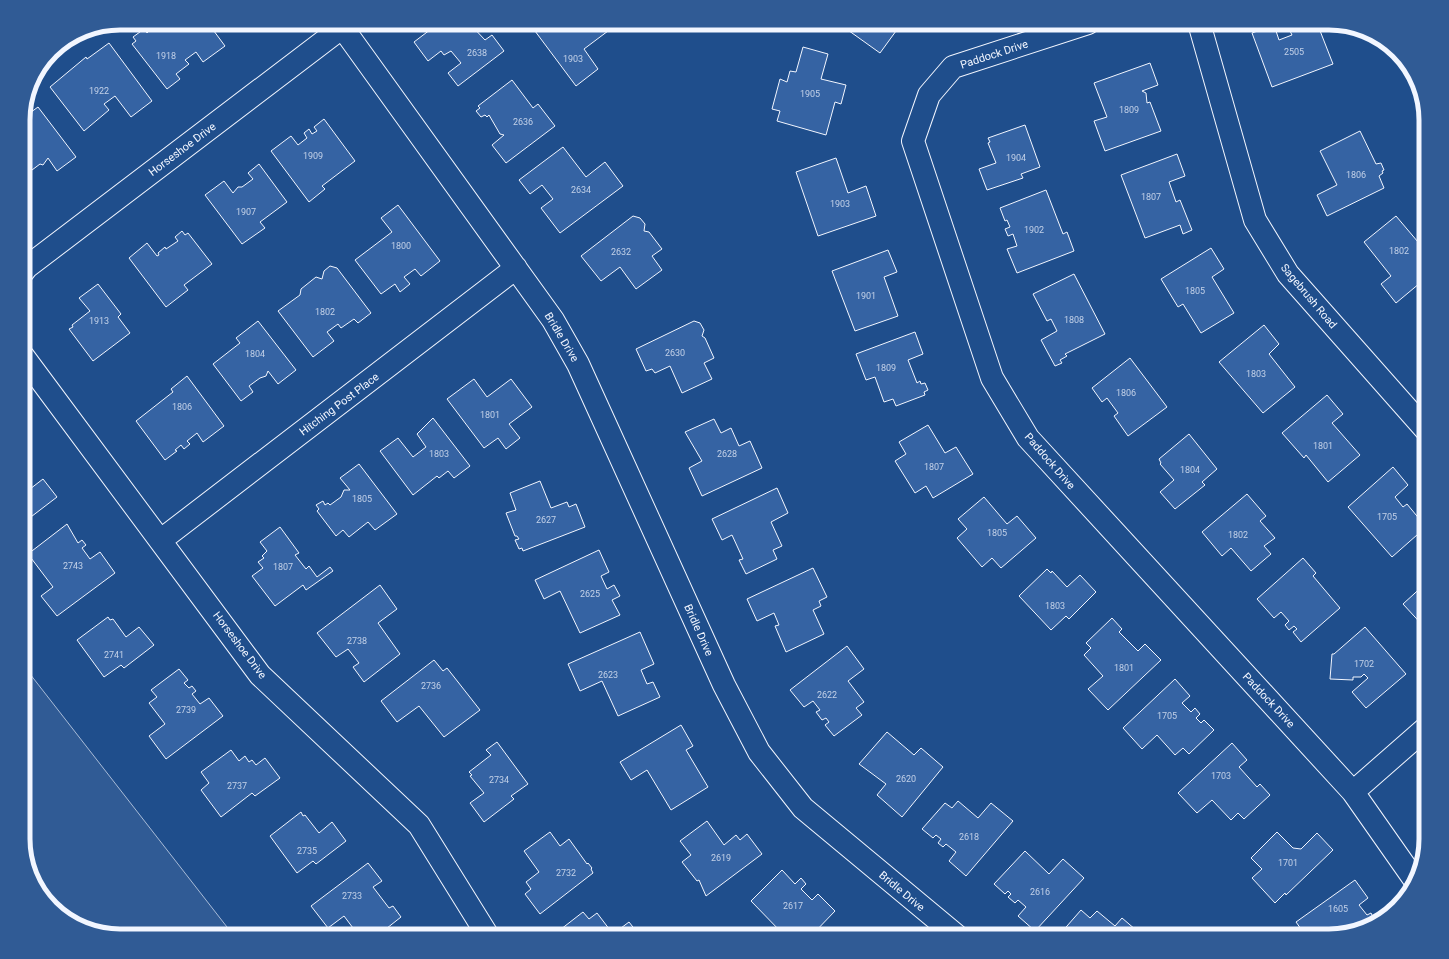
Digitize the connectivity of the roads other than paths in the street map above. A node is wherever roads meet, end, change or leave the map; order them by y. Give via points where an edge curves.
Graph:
1 (338, 30) edge
2 (349, 30) edge
3 (1067, 30) edge
4 (1201, 30) edge
5 (30, 264) edge
6 (516, 268) junction
7 (30, 365) edge
8 (1419, 422) edge
9 (161, 540) junction
10 (1419, 734) edge
11 (1353, 792) junction
12 (1411, 875) edge
13 (484, 929) edge
14 (949, 929) edge

1 - 5 street, Horseshoe Drive
2 - 6 street, Horseshoe Drive
3 - 11 street, Paddock Drive via 953,67 929,95 913,141 992,378 1028,438
4 - 8 street, Sagebrush Road via 1255,220 1288,274
6 - 9 street, Hitching Post Place
6 - 14 street, Bridle Drive via 553,320 578,364 724,685 759,752 803,808
7 - 9 street, Horseshoe Drive
9 - 13 street, Horseshoe Drive via 260,675 419,826
10 - 11 street
11 - 12 street, Paddock Drive

